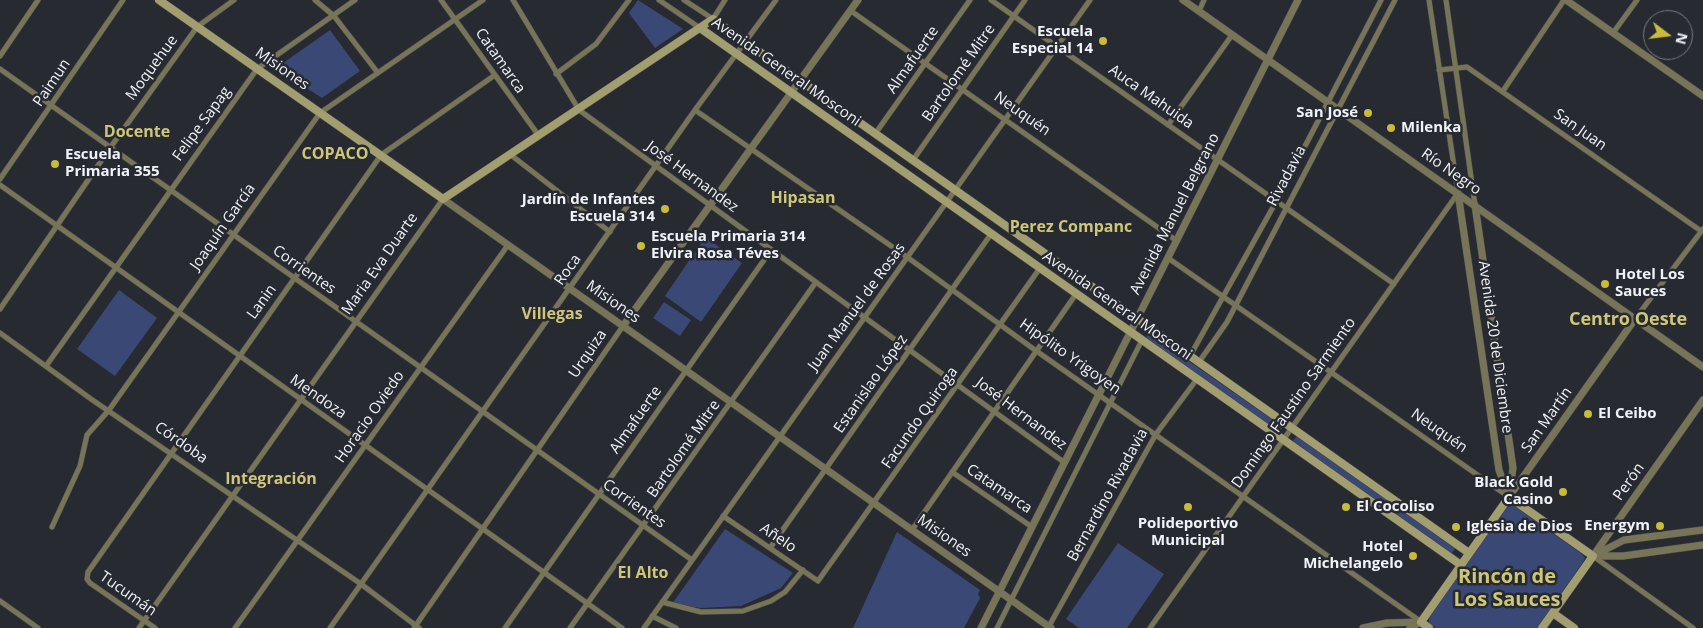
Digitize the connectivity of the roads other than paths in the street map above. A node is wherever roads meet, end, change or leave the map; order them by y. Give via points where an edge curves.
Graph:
1 (38, 0) edge
2 (123, 0) edge
3 (159, 0) edge
4 (234, 0) edge
5 (315, 0) edge
6 (356, 0) edge
7 (441, 0) edge
8 (482, 0) edge
9 (514, 0) edge
10 (630, 0) edge
11 (659, 0) edge
12 (684, 0) edge
13 (726, 0) edge
14 (776, 0) edge
15 (858, 0) edge
16 (970, 0) edge
17 (992, 0) edge
18 (1025, 0) edge
19 (1090, 0) edge
20 (1183, 0) edge
21 (1204, 0) edge
22 (1298, 0) edge
23 (1381, 0) edge
24 (1395, 0) edge
25 (1429, 0) edge
26 (1446, 0) edge
27 (1565, 0) edge
28 (1637, 0) edge
29 (850, 11) junction
30 (1199, 11) junction
31 (1014, 15) junction
32 (334, 16) junction
33 (455, 19) junction
34 (714, 19) junction
35 (197, 27) junction
36 (700, 28) junction
37 (1613, 33) junction
38 (1232, 35) junction
39 (745, 42) junction
40 (1056, 45) junction
41 (736, 54) junction
42 (0, 56) edge
43 (1269, 59) junction
44 (926, 64) junction
45 (1455, 67) junction
46 (0, 69) edge
47 (257, 69) junction
48 (1439, 70) junction
49 (378, 73) junction
50 (556, 74) junction
51 (495, 75) junction
52 (800, 81) junction
53 (963, 89) junction
54 (1503, 91) junction
55 (792, 93) junction
56 (1703, 96) edge
57 (1328, 101) junction
58 (51, 106) junction
59 (1338, 108) junction
60 (579, 110) junction
61 (695, 110) junction
62 (320, 113) junction
63 (1005, 120) junction
64 (1168, 125) junction
65 (875, 134) junction
66 (539, 136) junction
67 (110, 148) junction
68 (751, 149) junction
69 (381, 155) junction
70 (511, 155) junction
71 (1218, 159) junction
72 (913, 160) junction
73 (656, 166) junction
74 (0, 179) edge
75 (0, 186) edge
76 (170, 190) junction
77 (956, 190) junction
78 (1458, 193) junction
79 (443, 199) junction
80 (1277, 200) junction
81 (947, 202) junction
82 (709, 205) junction
83 (1475, 205) junction
84 (1286, 206) junction
85 (57, 226) junction
86 (1702, 230) edge
87 (610, 232) junction
88 (232, 234) junction
89 (991, 234) junction
90 (1177, 241) junction
91 (508, 245) junction
92 (771, 250) junction
93 (908, 257) junction
94 (1168, 258) junction
95 (1040, 268) junction
96 (116, 269) junction
97 (295, 279) junction
98 (816, 282) junction
99 (1394, 284) junction
100 (570, 288) junction
101 (952, 290) junction
102 (1076, 294) junction
103 (1224, 297) junction
104 (1235, 304) junction
105 (0, 309) edge
106 (178, 313) junction
107 (865, 317) junction
108 (1138, 319) junction
109 (1635, 319) junction
110 (356, 322) junction
111 (1000, 325) junction
112 (623, 326) junction
113 (1131, 332) junction
114 (0, 333) edge
115 (1142, 340) junction
116 (910, 349) junction
117 (1035, 350) junction
118 (239, 356) junction
119 (1190, 356) junction
120 (1200, 362) junction
121 (46, 366) junction
122 (1703, 367) edge
123 (420, 368) junction
124 (686, 370) junction
125 (1331, 372) junction
126 (1196, 378) junction
127 (959, 384) junction
128 (1100, 394) junction
129 (301, 400) junction
130 (1703, 400) edge
131 (1110, 402) junction
132 (732, 403) junction
133 (109, 410) junction
134 (995, 411) junction
135 (483, 412) junction
136 (1292, 428) junction
137 (1156, 434) junction
138 (779, 436) junction
139 (1284, 440) junction
140 (365, 445) junction
141 (537, 451) junction
142 (172, 453) junction
143 (1065, 463) junction
144 (826, 470) junction
145 (952, 472) junction
146 (428, 490) junction
147 (599, 495) junction
148 (234, 496) junction
149 (1244, 496) junction
150 (1509, 497) junction
151 (875, 504) junction
152 (723, 516) junction
153 (644, 526) junction
154 (52, 527) dead end
155 (1032, 527) junction
156 (482, 529) junction
157 (912, 530) junction
158 (1703, 530) edge
159 (297, 540) junction
160 (1703, 545) edge
161 (770, 548) junction
162 (1469, 554) junction
163 (1593, 556) junction
164 (692, 560) junction
165 (1461, 565) junction
166 (803, 570) junction
167 (544, 573) junction
168 (87, 579) joint
169 (818, 581) joint
170 (360, 584) junction
171 (999, 592) junction
172 (1011, 600) junction
173 (0, 601) edge
174 (662, 602) junction
175 (587, 603) junction
176 (1553, 613) junction
177 (652, 616) junction
178 (144, 620) junction
179 (1419, 625) edge
180 (416, 627) edge
181 (1544, 627) edge
182 (38, 628) edge
183 (139, 628) edge
184 (155, 628) edge
185 (236, 628) edge
186 (330, 628) edge
187 (505, 628) edge
188 (570, 628) edge
189 (622, 628) edge
190 (644, 628) edge
191 (676, 628) edge
192 (981, 628) edge
193 (997, 628) edge
194 (1049, 628) edge
195 (1150, 628) edge
196 (1363, 628) edge
197 (1410, 628) edge
198 (1429, 628) edge
199 (1574, 628) edge
200 (1693, 628) edge

1 - 42 street
2 - 58 street, Paimun
3 - 35 main road, Misiones
4 - 35 street, Moquehue
5 - 32 street
6 - 32 street, Felipe Sapag
7 - 33 street, Catamarca
8 - 33 street, Joaquín García
9 - 50 street, José Hernandez
10 - 50 street via 596,44
11 - 36 street, Avenida General Mosconi
12 - 34 street, Avenida General Mosconi
13 - 34 street, Maria Eva Duarte
14 - 39 street, Roca
15 - 29 street, Urquiza
16 - 44 street, Almafuerte
17 - 31 street, Auca Mahuida
18 - 31 street, Bartolomé Mitre
19 - 40 street, Juan Manuel de Rosas
20 - 30 street, Río Negro
21 - 30 street
22 - 43 street, Avenida Manuel Belgrano
23 - 57 street, Rivadavia
24 - 59 street, Rivadavia
25 - 48 street, Avenida 20 de Diciembre
26 - 45 street, Avenida 20 de Diciembre
27 - 37 street
27 - 54 street
28 - 37 street
29 - 44 street, Neuquén
29 - 52 street, Urquiza
30 - 38 street, Río Negro
31 - 40 street, Auca Mahuida
31 - 53 street, Bartolomé Mitre
32 - 47 street, Felipe Sapag
32 - 49 street
33 - 49 street, Joaquín García
33 - 51 street, Catamarca
34 - 36 main road, Maria Eva Duarte
34 - 39 main road, Avenida General Mosconi
35 - 47 main road, Misiones
35 - 67 street, Moquehue
36 - 41 main road, Avenida General Mosconi
36 - 60 main road, Maria Eva Duarte
37 - 56 street
38 - 43 street, Río Negro
38 - 64 street
39 - 41 street, Roca
39 - 52 main road, Avenida General Mosconi
40 - 63 street, Juan Manuel de Rosas
40 - 64 street, Auca Mahuida
41 - 55 main road, Avenida General Mosconi
41 - 61 street, Roca
43 - 57 street, Río Negro
43 - 71 street, Avenida Manuel Belgrano
44 - 53 street, Neuquén
44 - 65 street, Almafuerte
45 - 48 street, San Juan
45 - 54 street, San Juan via 1467,67
45 - 83 street, Avenida 20 de Diciembre
46 - 58 street, Corrientes
47 - 62 main road, Misiones
47 - 76 street, Felipe Sapag
48 - 78 street, Avenida 20 de Diciembre
49 - 62 street, Joaquín García
50 - 60 street, José Hernandez
51 - 66 street, Catamarca
51 - 69 street, Lanin
52 - 55 street, Urquiza
52 - 65 main road, Avenida General Mosconi
53 - 63 street, Neuquén
53 - 72 street, Bartolomé Mitre
54 - 86 street, San Juan
55 - 68 street, Urquiza
55 - 81 main road, Avenida General Mosconi
57 - 59 street, Río Negro
57 - 80 street, Rivadavia
58 - 67 street, Corrientes
58 - 74 street, Paimun
59 - 78 street, Río Negro
59 - 84 street, Rivadavia
60 - 66 main road, Maria Eva Duarte
60 - 73 street, José Hernandez
61 - 68 street, Hipólito Yrigoyen
61 - 73 street, Roca
62 - 69 main road, Misiones
62 - 88 street, Joaquín García
63 - 77 street, Juan Manuel de Rosas
63 - 90 street, Neuquén
64 - 71 street, Auca Mahuida
65 - 72 main road, Avenida General Mosconi
66 - 70 main road, Maria Eva Duarte
67 - 76 street, Corrientes
67 - 85 street, Moquehue
68 - 82 street, Urquiza
68 - 93 street, Hipólito Yrigoyen
69 - 79 main road, Misiones
69 - 97 street, Lanin
70 - 79 main road, Maria Eva Duarte
70 - 87 street
71 - 80 street, Auca Mahuida
71 - 90 street, Avenida Manuel Belgrano
72 - 77 main road, Avenida General Mosconi
73 - 82 street, José Hernandez
73 - 87 street, Roca
75 - 85 street, Mendoza
76 - 88 street, Corrientes
76 - 96 street, Felipe Sapag
77 - 81 street, Juan Manuel de Rosas
77 - 108 main road, Avenida General Mosconi
78 - 83 street, Río Negro
78 - 99 street, Domingo Faustino Sarmiento
78 - 150 street, Avenida 20 de Diciembre via 1499,470
79 - 91 street, Misiones
79 - 110 street, Maria Eva Duarte
80 - 84 street, Auca Mahuida
80 - 103 street, Rivadavia
81 - 89 main road, Avenida General Mosconi
81 - 93 street, Juan Manuel de Rosas
82 - 92 street, José Hernandez
82 - 112 street, Urquiza
83 - 109 street, Río Negro
83 - 150 street, Avenida 20 de Diciembre via 1513,468
84 - 99 street, Auca Mahuida
84 - 104 street, Rivadavia
85 - 96 street, Mendoza
85 - 105 street, Moquehue
86 - 109 street, San Martín
87 - 100 street, Roca
88 - 97 street, Corrientes
88 - 106 street, Joaquín García
89 - 95 main road, Avenida General Mosconi
89 - 101 street, Estanislao López
90 - 94 street, Avenida Manuel Belgrano
91 - 100 street, Misiones
91 - 123 street, Horacio Oviedo
92 - 98 street, José Hernandez
92 - 124 street, Almafuerte
93 - 101 street, Hipólito Yrigoyen
93 - 107 street, Juan Manuel de Rosas
94 - 103 street, Neuquén
94 - 108 street, Avenida Manuel Belgrano
95 - 102 main road, Avenida General Mosconi
95 - 111 street, Facundo Quiroga
96 - 106 street, Mendoza
96 - 121 street, Felipe Sapag
97 - 110 street, Corrientes
97 - 118 street, Lanin
98 - 107 street, José Hernandez
98 - 132 street, Bartolomé Mitre
99 - 125 street, Domingo Faustino Sarmiento
100 - 112 street, Misiones
100 - 135 street, Roca
101 - 111 street, Hipólito Yrigoyen
101 - 116 street, Estanislao López
102 - 113 main road, Avenida General Mosconi
102 - 117 street
103 - 104 street, Neuquén
103 - 119 street, Rivadavia
104 - 120 street, Rivadavia
104 - 125 street, Neuquén
106 - 118 street, Mendoza
106 - 133 street, Joaquín García
107 - 116 street, José Hernandez
107 - 138 street, Juan Manuel de Rosas
108 - 113 street, Avenida Manuel Belgrano
108 - 119 main road, Avenida General Mosconi
109 - 122 street, Río Negro
109 - 150 street, San Martín
110 - 123 street, Corrientes
110 - 129 street, Maria Eva Duarte
111 - 117 street, Hipólito Yrigoyen
111 - 127 street, Facundo Quiroga
112 - 124 street, Misiones
112 - 141 street, Urquiza
113 - 115 main road, Avenida General Mosconi
113 - 128 street, Avenida Manuel Belgrano
114 - 121 street, Córdoba
115 - 126 main road, Avenida General Mosconi
115 - 131 street
116 - 127 street, José Hernandez
116 - 144 street, Estanislao López
117 - 128 street, Hipólito Yrigoyen
117 - 134 street
118 - 129 street, Mendoza
118 - 142 street, Lanin
119 - 120 main road, Avenida General Mosconi
120 - 136 main road, Avenida General Mosconi
121 - 133 street, Córdoba
123 - 135 street, Corrientes
123 - 140 street, Horacio Oviedo
124 - 132 street, Misiones
124 - 147 street, Almafuerte
125 - 136 street, Domingo Faustino Sarmiento
125 - 150 street, Neuquén
126 - 137 street, Bernardino Rivadavia
126 - 139 main road, Avenida General Mosconi
127 - 134 street, José Hernandez
127 - 151 street, Facundo Quiroga
128 - 131 street, Hipólito Yrigoyen
128 - 143 street, Avenida Manuel Belgrano
129 - 140 street, Mendoza
129 - 148 street, Maria Eva Duarte
130 - 163 street, Perón
131 - 137 street, Hipólito Yrigoyen
131 - 172 street
132 - 138 street, Misiones
132 - 153 street, Bartolomé Mitre
133 - 142 street, Córdoba
133 - 154 street, Joaquín García via 87,436 80,466
134 - 143 street, José Hernandez
134 - 145 street
135 - 141 street, Corrientes
135 - 146 street, Roca
136 - 139 street, Domingo Faustino Sarmiento
136 - 162 main road, Avenida General Mosconi
137 - 149 street, Hipólito Yrigoyen
137 - 194 street, Bernardino Rivadavia
138 - 144 street, Misiones
138 - 152 street, Juan Manuel de Rosas
139 - 149 street, Domingo Faustino Sarmiento
139 - 165 main road, Avenida General Mosconi
140 - 146 street, Mendoza
140 - 159 street, Horacio Oviedo
141 - 147 street, Corrientes
141 - 156 street, Urquiza
142 - 148 street, Córdoba
142 - 168 street, Lanin via 88,572
143 - 155 street, Avenida Manuel Belgrano
144 - 151 street, Misiones
144 - 161 street, Estanislao López
145 - 155 street, Catamarca
145 - 157 street
146 - 156 street, Mendoza
146 - 170 street, Roca
147 - 153 street, Corrientes
147 - 167 street, Almafuerte
148 - 159 street, Córdoba
148 - 178 street, Maria Eva Duarte
149 - 179 street, Hipólito Yrigoyen
149 - 195 street, Domingo Faustino Sarmiento
150 - 162 main road, San Martín
150 - 163 main road, Neuquén
151 - 157 street, Misiones
151 - 169 street, Facundo Quiroga
152 - 161 street, Añelo
152 - 164 street, Juan Manuel de Rosas
153 - 164 street, Corrientes
153 - 175 street, Bartolomé Mitre
155 - 171 street, Avenida Manuel Belgrano
156 - 167 street, Mendoza
156 - 180 street, Urquiza
157 - 171 street, Misiones
158 - 163 street via 1624,540
159 - 170 street, Córdoba
159 - 185 street, Horacio Oviedo
160 - 163 street via 1623,556
161 - 166 street, Añelo
162 - 165 main road, San Martín
163 - 176 main road, Perón
163 - 200 street, Neuquén
164 - 174 street, Juan Manuel de Rosas
165 - 179 main road, San Martín
166 - 169 street, Añelo
166 - 174 street via 785,592 743,611 702,612
167 - 175 street, Mendoza
167 - 187 street, Almafuerte
168 - 178 street, Tucumán
170 - 180 street, Córdoba
170 - 186 street, Roca
171 - 172 street, Misiones
171 - 192 street, Avenida Manuel Belgrano
172 - 193 street
172 - 194 street, Misiones
173 - 182 street
174 - 177 street, Juan Manuel de Rosas
175 - 188 street, Bartolomé Mitre
175 - 189 street, Mendoza
176 - 181 main road, Perón
176 - 199 main road
177 - 190 street, Juan Manuel de Rosas
177 - 191 street
178 - 183 street, Maria Eva Duarte
178 - 184 street, Tucumán
179 - 196 street via 1394,622
179 - 197 street
179 - 198 main road, Hipólito Yrigoyen

